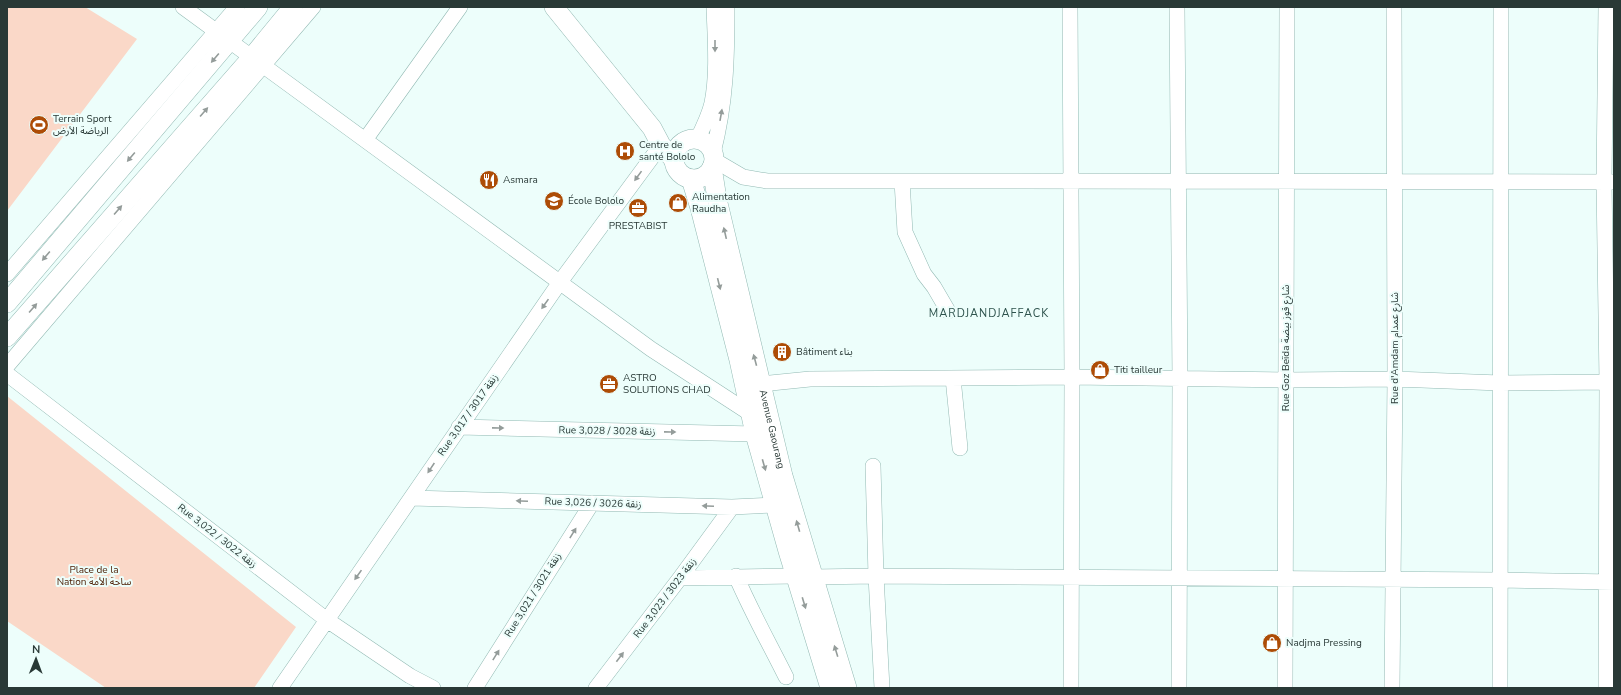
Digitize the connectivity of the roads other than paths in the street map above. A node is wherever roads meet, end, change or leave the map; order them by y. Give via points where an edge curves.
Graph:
1 (183, 7) edge
2 (237, 7) edge
3 (258, 7) edge
4 (293, 7) edge
5 (313, 7) edge
6 (460, 7) edge
7 (554, 7) edge
8 (714, 7) edge
9 (727, 7) edge
10 (1070, 7) edge
11 (1177, 7) edge
12 (1287, 7) edge
13 (1394, 7) edge
14 (1501, 7) edge
15 (1606, 7) edge
16 (223, 35) junction
17 (258, 61) junction
18 (652, 128) junction
19 (365, 140) junction
20 (690, 141) junction
21 (661, 145) junction
22 (674, 160) junction
23 (713, 160) junction
24 (691, 179) junction
25 (1178, 180) junction
26 (902, 181) junction
27 (1071, 181) junction
28 (1287, 181) junction
29 (1501, 181) junction
30 (1609, 182) edge
31 (1395, 183) junction
32 (7, 274) edge
33 (560, 282) junction
34 (7, 302) edge
35 (948, 311) dead end
36 (7, 337) edge
37 (7, 366) edge
38 (7, 374) edge
39 (1072, 377) junction
40 (953, 378) junction
41 (1180, 378) junction
42 (1395, 379) junction
43 (1286, 380) junction
44 (1610, 382) edge
45 (1500, 383) junction
46 (761, 384) junction
47 (751, 414) junction
48 (460, 427) junction
49 (755, 434) junction
50 (960, 448) dead end
51 (873, 466) dead end
52 (412, 498) junction
53 (592, 503) junction
54 (775, 505) junction
55 (732, 507) junction
56 (736, 576) junction
57 (876, 576) junction
58 (804, 577) junction
59 (1071, 577) junction
60 (680, 578) junction
61 (1179, 578) junction
62 (1392, 579) junction
63 (1285, 580) junction
64 (1500, 580) junction
65 (1610, 582) edge
66 (327, 620) junction
67 (786, 677) dead end
68 (280, 688) edge
69 (434, 688) edge
70 (475, 688) edge
71 (596, 688) edge
72 (830, 688) edge
73 (847, 688) edge
74 (882, 688) edge
75 (1072, 688) edge
76 (1179, 688) edge
77 (1285, 688) edge
78 (1392, 688) edge
79 (1500, 688) edge
80 (1606, 688) edge

1 - 16 street
2 - 16 street
3 - 16 main road
4 - 17 main road
5 - 17 street
6 - 19 street
7 - 18 main road
8 -> 20 street via 712,103 706,121
23 -> 9 street via 725,84
10 - 27 street
11 - 25 street
12 - 28 street, Rue Goz Beïda شارع قوز بيضة
13 - 31 street, Rue d'Amdam شارع عمدام
14 - 29 street
15 - 30 street
16 - 17 street
16 - 32 street
16 -> 34 main road
17 - 19 street
36 -> 17 main road
17 - 37 street
18 - 20 main road
18 - 21 main road
19 - 33 street
20 - 22 main road via 678,147
20 - 23 main road via 704,142 709,147
21 - 22 main road
21 -> 33 street, Rue 3,017 / زنقة 3017
22 - 24 main road via 679,173
23 - 24 main road via 704,177
23 - 26 street via 743,177 767,181
46 -> 23 main road, Avenue Gaourang via 717,199
24 -> 47 main road, Avenue Gaourang
25 - 27 street
25 - 28 street
25 - 41 street
26 - 27 street
26 - 35 street via 906,232 924,274
27 - 39 street
28 - 31 street
28 - 43 street, Rue Goz Beïda شارع قوز بيضة
29 - 30 street
29 - 31 street
29 - 45 street
30 - 44 street
31 - 42 street, Rue d'Amdam شارع عمدام
33 - 47 street via 651,349
33 -> 48 street, Rue 3,017 / زنقة 3017
38 - 66 street, Rue 3,022 / زنقة 3022
39 - 40 street
39 - 41 street
39 - 59 street
40 - 46 street via 810,379
40 - 50 street
41 - 43 street
41 - 61 street
42 - 43 street
42 - 45 street
42 - 62 street, Rue d'Amdam شارع عمدام
43 - 63 street, Rue Goz Beïda شارع قوز بيضة
44 - 45 street
44 - 65 street
45 - 64 street
58 -> 46 main road, Avenue Gaourang via 784,476
47 - 49 main road, Avenue Gaourang
48 -> 49 street, Rue 3,028 / زنقة 3028
48 -> 52 street, Rue 3,017 / زنقة 3017
49 -> 54 main road, Avenue Gaourang
51 - 57 street
53 -> 52 street, Rue 3,026 / زنقة 3026
52 -> 66 street, Rue 3,017 / زنقة 3017
55 -> 53 street, Rue 3,026 / زنقة 3026
70 -> 53 street, Rue 3,021 / زنقة 3021
54 - 55 street, Rue 3,026 / زنقة 3026
54 - 58 main road, Avenue Gaourang
55 - 60 street, Rue 3,023 / زنقة 3023
56 - 58 street
56 - 60 street
56 - 67 street
57 - 58 street
57 - 59 street
57 - 74 street
58 -> 72 main road, Avenue Gaourang
73 -> 58 main road, Avenue Gaourang
59 - 61 street
59 - 75 street
71 -> 60 street, Rue 3,023 / زنقة 3023
61 - 63 street
61 - 76 street
62 - 63 street
62 - 64 street
62 - 78 street, Rue d'Amdam شارع عمدام
63 - 77 street, Rue Goz Beïda شارع قوز بيضة
64 - 65 street
64 - 79 street
65 - 80 street
66 - 68 street, Rue 3,017 / زنقة 3017
66 - 69 street, Rue 3,022 / زنقة 3022 via 410,676

